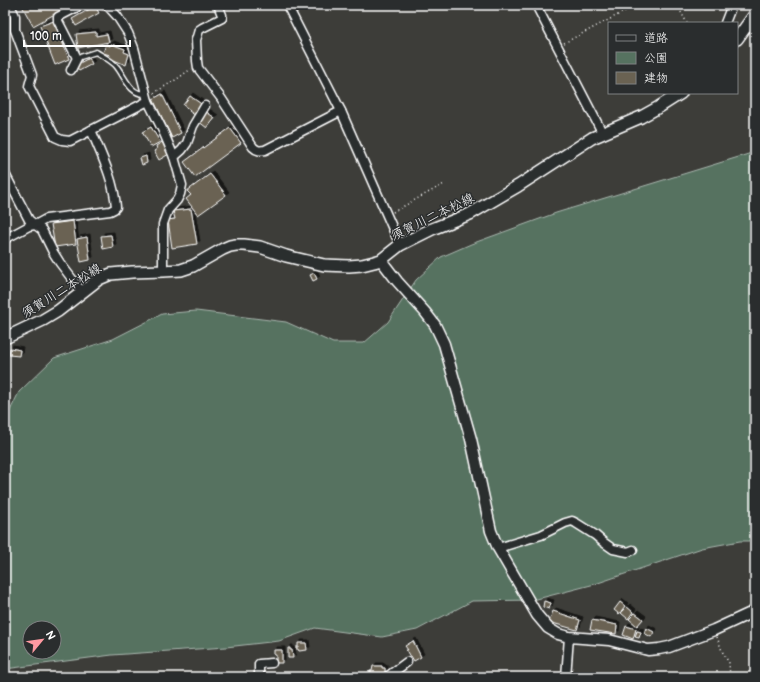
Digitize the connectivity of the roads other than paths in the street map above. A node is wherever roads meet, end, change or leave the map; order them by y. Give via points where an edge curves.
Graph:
1 (10, 5) edge
2 (81, 5) edge
3 (106, 5) edge
4 (218, 5) edge
5 (287, 5) edge
6 (536, 5) edge
7 (732, 5) edge
8 (755, 14) edge
9 (725, 22) edge
10 (738, 37) edge
11 (77, 58) junction
12 (71, 70) dead end
13 (679, 94) edge
14 (147, 97) junction
15 (205, 106) dead end
16 (341, 111) junction
17 (91, 130) junction
18 (603, 134) junction
19 (174, 157) junction
20 (5, 174) edge
21 (35, 225) junction
22 (5, 238) edge
23 (400, 245) junction
24 (381, 260) junction
25 (163, 272) junction
26 (82, 292) junction
27 (5, 338) edge
28 (498, 548) junction
29 (632, 550) dead end
30 (755, 611) edge
31 (569, 637) junction
32 (407, 662) dead end
33 (272, 663) dead end
34 (259, 677) edge
35 (387, 677) edge
36 (566, 677) edge

1 - 17 street via 15,16 15,30 32,75 29,86 55,137 70,141
2 - 11 street via 58,17
3 - 14 street via 128,33
4 - 16 street via 222,18 199,30 196,40 198,68 256,150 261,151 275,146
5 - 16 street
6 - 18 street
7 - 9 street
8 - 10 main road
11 - 12 street
11 - 14 lane via 96,52 116,66 133,89
13 - 18 main road, 須賀川二本松線 via 641,117
14 - 17 street
14 - 19 street
15 - 19 street via 193,126 187,143
16 - 23 street
17 - 21 street via 108,173 116,207 110,211 46,219
18 - 23 main road, 須賀川二本松線 via 592,138 470,214
19 - 25 street via 182,185 180,194 168,210 163,224
20 - 21 street via 29,220
21 - 22 street
21 - 26 street via 42,230 60,263
23 - 24 main road, 須賀川二本松線
24 - 25 main road, 須賀川二本松線 via 362,265 324,266 260,247 236,245 223,248 193,266
24 - 28 street via 426,312 444,344 471,439 491,531
25 - 26 main road, 須賀川二本松線 via 111,274 99,279
26 - 27 main road, 須賀川二本松線 via 43,320
28 - 29 street via 572,522 614,549 628,552
28 - 31 street via 542,623 552,632
30 - 31 street via 669,648 648,650 609,640
31 - 36 street
32 - 35 street
33 - 34 street via 259,664

